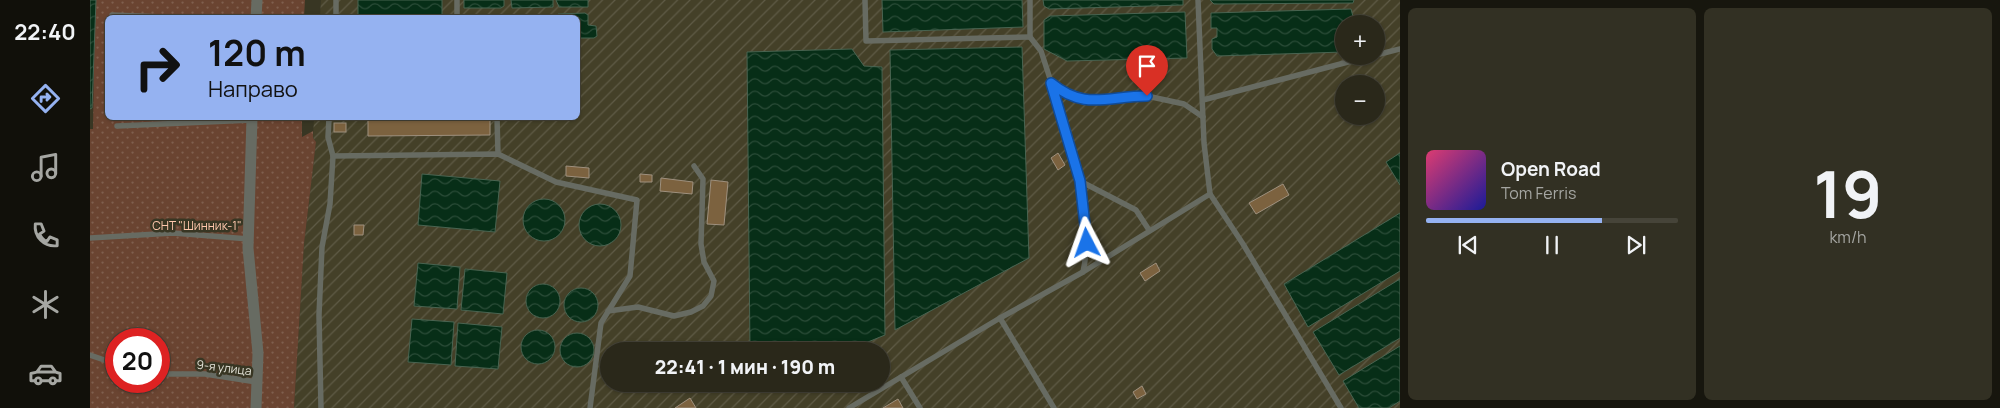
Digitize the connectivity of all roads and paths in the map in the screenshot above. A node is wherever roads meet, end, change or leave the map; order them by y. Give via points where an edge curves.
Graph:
1 (256, 0) edge
2 (336, 0) edge
3 (457, 0) edge
4 (865, 0) edge
5 (1030, 0) edge
6 (1198, 0) edge
7 (256, 15) edge
8 (336, 15) edge
9 (457, 15) edge
10 (1030, 37) junction
11 (1400, 49) edge
12 (1385, 53) edge
13 (1336, 65) edge
14 (1051, 83) junction
15 (1202, 100) junction
16 (1203, 117) junction
17 (233, 120) edge
18 (252, 120) edge
19 (329, 120) edge
20 (497, 120) edge
21 (117, 126) dead end
22 (498, 154) junction
23 (333, 156) junction
24 (694, 166) dead end
25 (1080, 181) junction
26 (1210, 194) junction
27 (1149, 230) junction
28 (90, 238) edge
29 (248, 239) junction
30 (1083, 272) junction
31 (608, 311) junction
32 (1000, 318) junction
33 (90, 355) edge
34 (105, 360) edge
35 (170, 374) edge
36 (901, 377) junction
37 (257, 382) junction
38 (1339, 407) edge
39 (256, 408) edge
40 (321, 408) edge
41 (590, 408) edge
42 (848, 408) edge
43 (920, 408) edge
44 (1054, 408) edge

1 - 7 street
2 - 8 lane
3 - 9 lane
4 - 10 lane via 866,42
5 - 10 lane
6 - 15 lane
10 - 14 lane via 1041,51
11 - 12 lane
13 - 15 lane
14 - 16 lane via 1066,95 1086,101 1147,96 1184,104
14 - 25 lane
15 - 16 lane
16 - 26 lane
17 - 21 lane
18 - 29 street
19 - 23 lane via 328,137
20 - 22 lane
22 - 23 lane
22 - 31 lane via 556,182 636,200 630,276
23 - 40 lane via 319,315
24 - 31 lane via 704,179 701,244 704,262 714,281 711,296 703,306 674,316 638,307
25 - 27 lane via 1136,210
25 - 30 lane via 1087,231
26 - 27 lane
26 - 38 lane
27 - 30 lane
28 - 29 lane via 172,233
29 - 37 street via 258,353
30 - 32 lane
31 - 41 lane via 601,323
32 - 36 lane
32 - 44 lane
33 - 34 lane
35 - 37 lane, 9-я улица via 205,374
36 - 42 lane
36 - 43 lane
37 - 39 street

